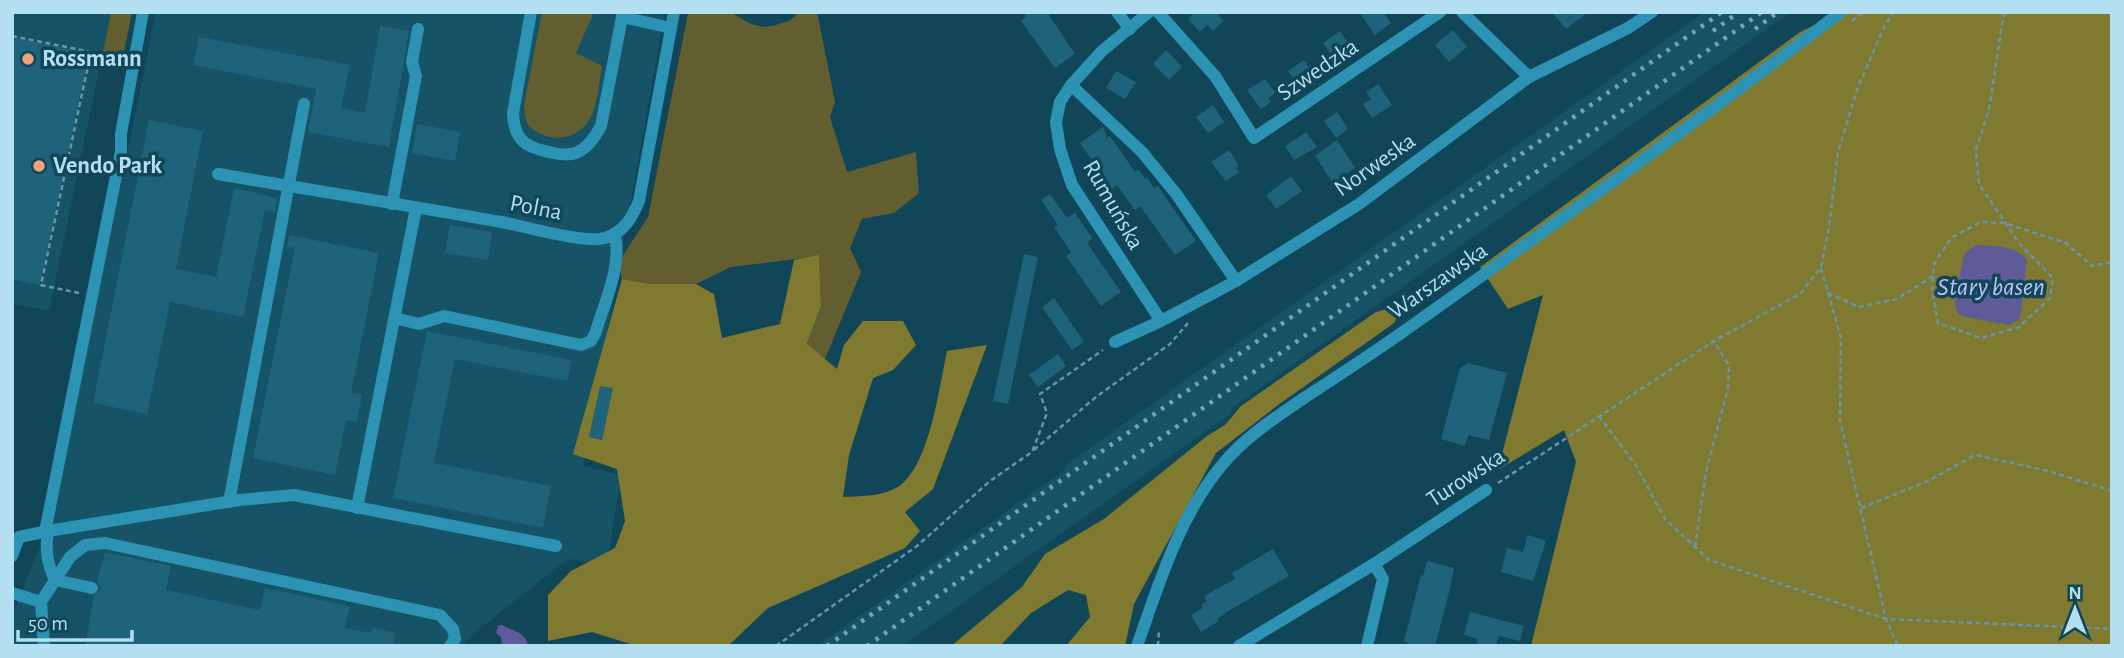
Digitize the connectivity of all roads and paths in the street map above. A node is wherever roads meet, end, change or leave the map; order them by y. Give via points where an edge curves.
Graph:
1 (143, 12) edge
2 (531, 12) edge
3 (674, 12) edge
4 (1117, 12) edge
5 (1149, 12) edge
6 (1158, 12) edge
7 (1440, 12) edge
8 (1462, 12) edge
9 (1652, 12) edge
10 (1863, 12) edge
11 (1894, 12) edge
12 (2004, 12) edge
13 (623, 15) edge
14 (1847, 16) edge
15 (671, 28) junction
16 (418, 29) dead end
17 (1130, 29) junction
18 (12, 36) edge
19 (91, 52) junction
20 (134, 61) junction
21 (1528, 77) junction
22 (1071, 85) junction
23 (304, 104) dead end
24 (218, 174) dead end
25 (289, 186) junction
26 (392, 204) junction
27 (416, 208) junction
28 (2004, 223) junction
29 (614, 234) junction
30 (2112, 262) edge
31 (1821, 267) junction
32 (1933, 276) junction
33 (1236, 281) junction
34 (1828, 293) junction
35 (93, 296) junction
36 (1194, 317) dead end
37 (395, 318) junction
38 (1161, 321) junction
39 (1714, 341) junction
40 (1115, 342) joint
41 (1599, 416) junction
42 (1032, 452) junction
43 (1486, 491) joint
44 (2112, 491) edge
45 (229, 502) junction
46 (357, 508) junction
47 (1861, 508) junction
48 (46, 531) junction
49 (556, 546) dead end
50 (1695, 547) junction
51 (12, 555) edge
52 (1374, 564) junction
53 (55, 580) junction
54 (92, 588) dead end
55 (12, 593) edge
56 (41, 601) junction
57 (1886, 619) junction
58 (1160, 621) dead end
59 (2112, 629) edge
60 (44, 646) edge
61 (450, 646) edge
62 (776, 646) edge
63 (1137, 646) edge
64 (1158, 646) edge
65 (1239, 646) edge
66 (1367, 646) edge
67 (1898, 646) edge

1 - 20 street
2 - 13 street via 514,128 534,149 562,155 575,154 588,145 601,126
3 - 15 street
4 - 17 street
5 - 17 street, Rumuńska
6 - 7 street, Szwedzka via 1215,76 1254,138
8 - 21 street
9 - 21 street, Norweska
10 - 14 path
11 - 31 path via 1857,87 1838,152
12 - 28 path via 1989,110 1976,150 1979,184
13 - 15 street
14 - 63 street, Warszawska via 1408,329 1266,424 1236,450 1196,502 1170,555
15 - 29 street via 639,201 633,217
16 - 26 street via 412,62 416,76
17 - 22 street, Rumuńska
18 - 19 path
19 - 20 path
19 - 35 path via 41,285
20 - 35 street
21 - 33 street, Norweska via 1359,204
22 - 33 street via 1142,152
22 - 38 street, Rumuńska via 1060,102 1056,122 1072,185
23 - 25 street
24 - 25 street, Polna
25 - 26 street, Polna
25 - 45 street
26 - 27 street, Polna
27 - 29 street, Polna via 575,237 603,239
27 - 37 street
28 - 30 path via 2066,243 2092,266
28 - 32 path via 1980,222 1951,239 1934,264
28 - 32 path via 2053,278 2050,298 2019,327 1981,338 1938,323
29 - 37 street via 618,245 613,275 595,334 581,345 444,316 419,324
31 - 34 path
31 - 39 path, Turowska via 1800,294
32 - 34 path via 1897,299 1859,307
33 - 38 street, Norweska
34 - 47 path via 1841,338 1840,421
35 - 48 street
36 - 42 path via 1170,344 1096,397
37 - 46 street
38 - 40 street, Norweska
39 - 41 path, Turowska
39 - 50 path via 1729,366 1728,388 1706,472
40 - 42 path via 1040,394 1047,413
41 - 43 path, Turowska
41 - 50 path via 1635,464 1665,519
42 - 62 path via 990,481 917,546
43 - 52 street, Turowska
44 - 47 path via 1975,455 1928,481
45 - 46 street via 294,495
45 - 48 street
46 - 49 street
47 - 57 path
48 - 51 street via 19,537
48 - 53 street via 47,564
50 - 57 path via 1709,560
52 - 65 street, Turowska
52 - 66 street via 1383,579
53 - 54 street
53 - 56 street
53 - 61 street via 70,557 85,545 105,543 440,615 453,629 455,639
55 - 56 street
56 - 60 street
57 - 59 path
57 - 67 path
58 - 64 path

